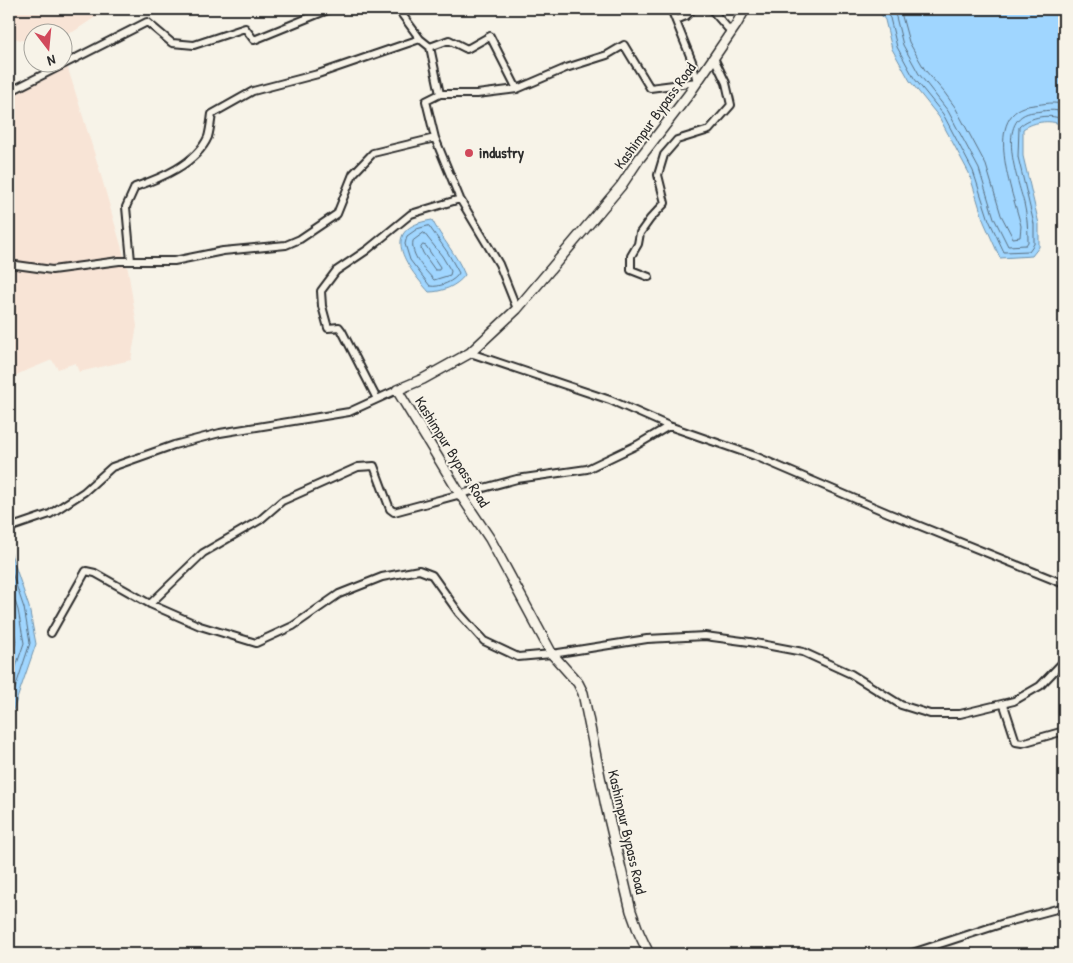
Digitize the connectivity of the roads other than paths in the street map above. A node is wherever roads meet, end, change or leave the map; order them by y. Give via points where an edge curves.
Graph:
1 (330, 9) edge
2 (398, 9) edge
3 (671, 9) edge
4 (693, 9) edge
5 (711, 9) edge
6 (745, 9) edge
7 (676, 20) junction
8 (731, 32) junction
9 (420, 39) junction
10 (430, 47) junction
11 (714, 58) junction
12 (697, 82) junction
13 (517, 89) junction
14 (9, 92) edge
15 (440, 94) junction
16 (435, 138) junction
17 (460, 199) junction
18 (131, 261) junction
19 (9, 264) edge
20 (649, 278) dead end
21 (517, 309) junction
22 (470, 353) junction
23 (397, 390) junction
24 (377, 399) junction
25 (669, 426) junction
26 (460, 494) junction
27 (9, 528) edge
28 (1064, 584) edge
29 (150, 604) junction
30 (51, 633) dead end
31 (552, 654) junction
32 (1064, 661) edge
33 (1004, 705) junction
34 (1064, 731) edge
35 (1064, 907) edge
36 (650, 954) edge
37 (909, 954) edge

1 - 14 street via 254,40 245,28 194,45 172,43 147,22
2 - 9 street
3 - 7 street
4 - 7 street
5 - 8 street
6 - 8 main road, Kashimpur Bypass Road
7 - 12 street
8 - 11 main road, Kashimpur Bypass Road
9 - 10 street
9 - 18 street via 318,74 253,91 212,114 207,138 193,157 167,176 136,187 126,207
10 - 13 street via 449,40 467,49 490,36
10 - 15 street
11 - 12 main road, Kashimpur Bypass Road
11 - 20 street via 732,105 709,130 677,140 664,155 658,175 665,203 640,233 631,256 631,270
12 - 13 street via 650,88 624,45 607,55
12 - 21 main road, Kashimpur Bypass Road via 621,186
13 - 15 street
15 - 16 street via 426,101
16 - 17 street
16 - 18 street via 373,153 353,174 337,214 286,245 223,251 174,261
17 - 21 street via 499,264
17 - 24 street via 411,214 336,272 321,291 328,328 339,327 342,331
18 - 19 street via 52,270
21 - 22 main road, Kashimpur Bypass Road
22 - 23 main road, Kashimpur Bypass Road
22 - 25 street via 610,400
23 - 24 street
23 - 26 main road, Kashimpur Bypass Road
24 - 27 street via 349,412 220,433 174,445 112,467 84,492 50,514
25 - 26 street via 587,470 517,479
25 - 28 street via 755,456 888,514
26 - 29 street via 394,512 374,466 358,467 282,501 260,520 203,552
26 - 31 main road, Kashimpur Bypass Road via 490,539
29 - 30 street via 86,571
29 - 31 street via 200,626 256,643 293,626 339,594 382,577 419,570 432,575 484,641 518,657
31 - 33 street via 647,639 705,636 803,652 851,674 902,705 930,714 960,714
31 - 36 main road, Kashimpur Bypass Road via 583,693 632,911
32 - 33 street via 1040,686
33 - 34 street via 1016,742 1022,744
35 - 37 street

